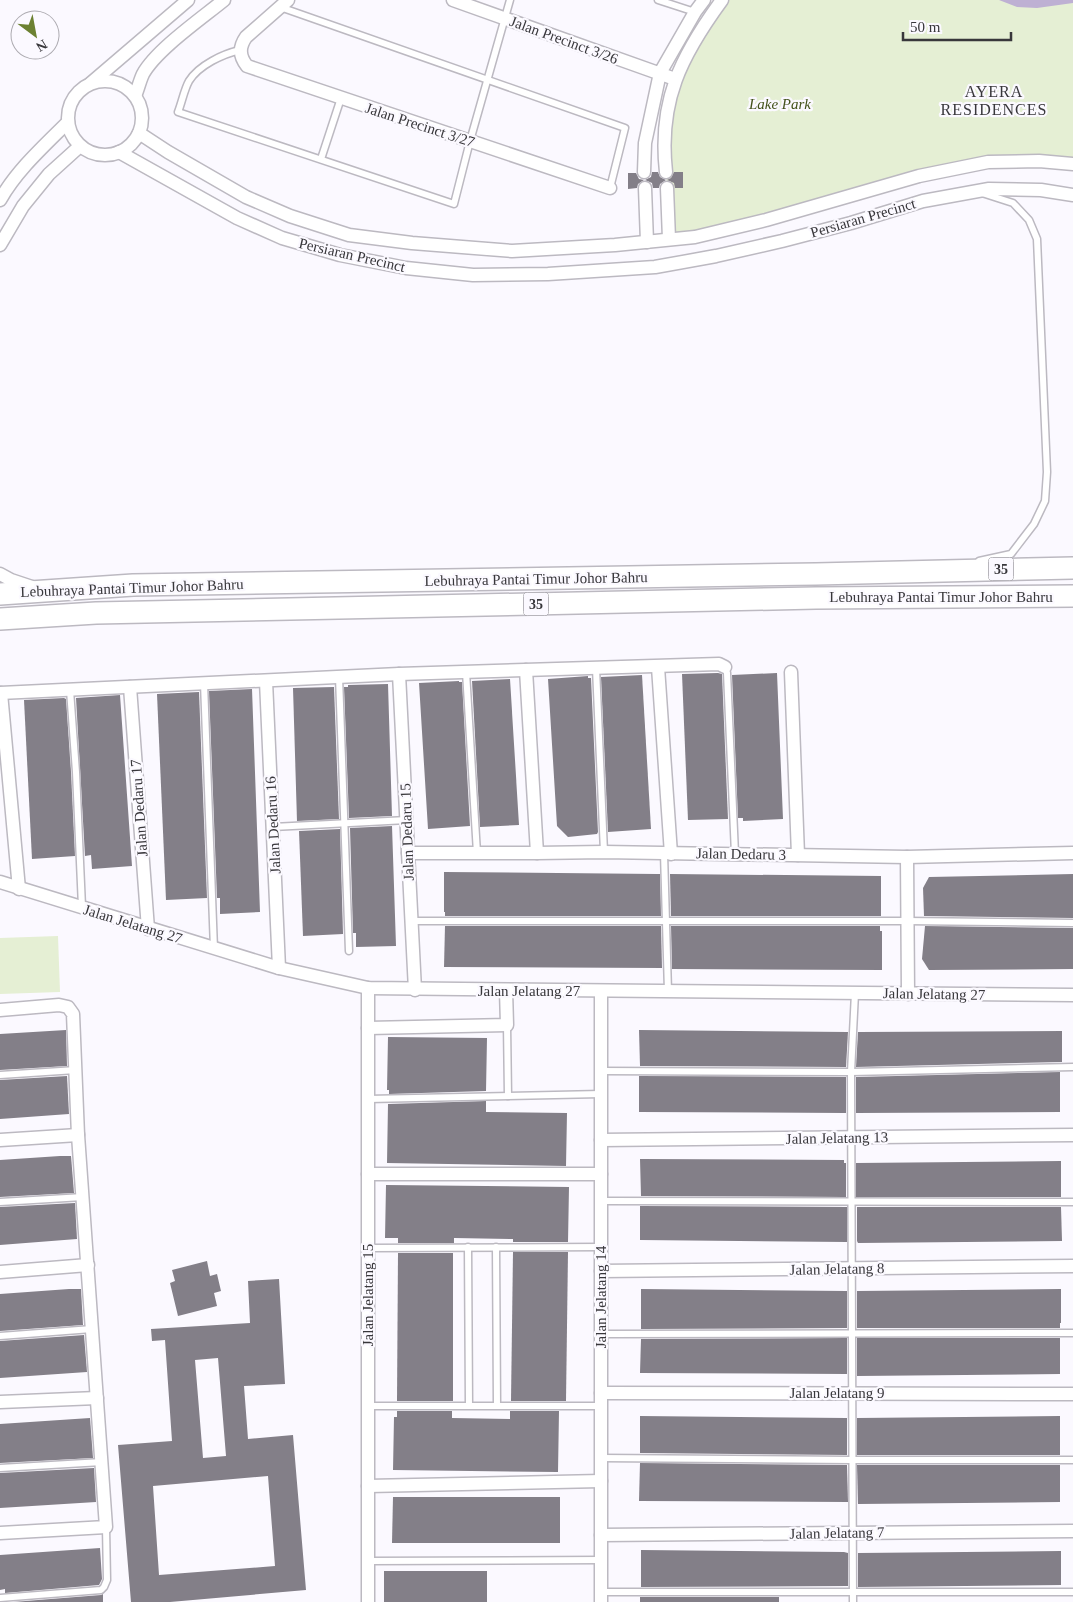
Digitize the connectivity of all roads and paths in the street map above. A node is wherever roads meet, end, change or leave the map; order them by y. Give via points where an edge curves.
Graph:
1 (188, 0) edge
2 (224, 0) edge
3 (453, 0) edge
4 (510, 0) edge
5 (658, 0) edge
6 (704, 0) edge
7 (722, 0) edge
8 (284, 4) edge
9 (695, 12) junction
10 (505, 18) junction
11 (240, 50) junction
12 (660, 73) junction
13 (488, 79) junction
14 (675, 79) junction
15 (92, 83) junction
16 (135, 96) junction
17 (341, 98) junction
18 (68, 122) junction
19 (138, 133) junction
20 (470, 141) junction
21 (80, 146) junction
22 (119, 152) junction
23 (664, 155) junction
24 (644, 157) junction
25 (321, 159) junction
26 (1073, 164) edge
27 (644, 172) dead end
28 (666, 172) dead end
29 (610, 188) joint
30 (977, 191) junction
31 (1073, 195) edge
32 (0, 200) edge
33 (669, 239) junction
34 (646, 242) junction
35 (0, 245) edge
36 (974, 562) dead end
37 (965, 564) dead end
38 (1073, 568) edge
39 (928, 571) junction
40 (0, 574) edge
41 (51, 590) junction
42 (0, 594) edge
43 (1073, 596) edge
44 (0, 619) edge
45 (658, 666) junction
46 (725, 667) joint
47 (596, 668) junction
48 (526, 670) junction
49 (466, 672) junction
50 (790, 672) dead end
51 (399, 674) junction
52 (339, 677) junction
53 (266, 681) junction
54 (204, 684) junction
55 (130, 687) junction
56 (70, 690) junction
57 (1, 693) edge
58 (407, 820) junction
59 (345, 823) junction
60 (273, 827) junction
61 (604, 852) junction
62 (408, 853) junction
63 (477, 853) junction
64 (667, 853) junction
65 (1073, 853) edge
66 (537, 854) junction
67 (735, 854) junction
68 (798, 855) junction
69 (907, 857) junction
70 (0, 882) edge
71 (19, 889) junction
72 (82, 909) junction
73 (410, 921) junction
74 (906, 921) junction
75 (664, 922) junction
76 (1073, 923) edge
77 (148, 929) junction
78 (214, 949) junction
79 (349, 951) dead end
80 (280, 968) junction
81 (368, 988) junction
82 (414, 990) junction
83 (506, 990) junction
84 (601, 991) junction
85 (668, 992) junction
86 (855, 993) junction
87 (908, 994) junction
88 (1073, 995) edge
89 (0, 1010) edge
90 (507, 1025) junction
91 (368, 1028) junction
92 (1073, 1067) edge
93 (76, 1070) junction
94 (601, 1071) junction
95 (851, 1072) junction
96 (0, 1075) edge
97 (601, 1094) junction
98 (508, 1096) junction
99 (368, 1100) junction
100 (78, 1135) junction
101 (1073, 1135) edge
102 (851, 1138) junction
103 (0, 1140) edge
104 (601, 1140) junction
105 (368, 1174) junction
106 (601, 1174) junction
107 (83, 1197) junction
108 (601, 1201) junction
109 (0, 1202) edge
110 (1073, 1202) edge
111 (852, 1203) junction
112 (468, 1247) junction
113 (496, 1247) junction
114 (601, 1247) junction
115 (368, 1248) junction
116 (88, 1265) junction
117 (1073, 1266) edge
118 (852, 1268) junction
119 (601, 1271) junction
120 (0, 1272) edge
121 (92, 1329) junction
122 (852, 1333) junction
123 (1073, 1333) edge
124 (602, 1334) junction
125 (0, 1336) edge
126 (601, 1392) junction
127 (853, 1393) junction
128 (1073, 1394) edge
129 (97, 1398) junction
130 (0, 1402) edge
131 (469, 1405) junction
132 (497, 1405) junction
133 (369, 1406) junction
134 (601, 1406) junction
135 (601, 1458) junction
136 (851, 1460) junction
137 (1073, 1460) edge
138 (102, 1462) junction
139 (0, 1468) edge
140 (602, 1481) junction
141 (368, 1486) junction
142 (106, 1527) junction
143 (1073, 1531) edge
144 (852, 1533) junction
145 (0, 1534) edge
146 (602, 1535) junction
147 (602, 1560) junction
148 (368, 1562) junction
149 (1073, 1592) edge
150 (853, 1593) junction
151 (601, 1597) edge
152 (0, 1598) edge
153 (368, 1602) edge
154 (853, 1602) edge

1 - 15 street
2 - 16 street via 162,51 143,74
3 - 10 street, Jalan Precinct 3/26
4 - 10 lane
5 - 9 lane
6 - 9 street
7 - 14 street via 691,45
8 - 11 street via 246,37
8 - 13 lane
9 - 12 street
10 - 12 street, Jalan Precinct 3/26
10 - 13 lane
11 - 17 street, Jalan Precinct 3/27 via 247,66
11 - 25 lane via 221,57 196,73 188,83 178,112
12 - 14 street, Jalan Precinct 3/26
12 - 24 street
13 - 20 lane
13 - 29 lane via 625,128
14 - 23 street via 664,128
15 - 16 street via 111,81
15 - 18 street via 73,98
16 - 19 street via 142,114
17 - 20 street, Jalan Precinct 3/27
17 - 25 lane
18 - 21 street
18 - 32 street via 31,159
19 - 22 street via 134,141
19 - 34 street, Persiaran Precinct via 246,197 290,216 349,235 412,244 512,251
20 - 25 lane via 454,204
20 - 29 street, Jalan Precinct 3/27
21 - 22 street via 99,154
21 - 35 street via 49,174 23,206
22 - 30 street, Persiaran Precinct via 237,218 282,238 340,255 406,268 473,275 655,267 782,241 923,201
23 - 24 street
23 - 28 street
24 - 27 street
26 - 33 street, Persiaran Precinct via 988,162 919,176 766,220
30 - 31 street, Persiaran Precinct via 1041,190
30 - 36 lane via 1013,203 1029,220 1037,240 1047,472 1045,500 1034,524 1011,554
33 - 34 street, Persiaran Precinct
33 - 34 street via 667,191 645,192
37 - 39 lane
38 - 39 highway, Lebuhraya Pantai Timur Johor Bahru / 35
39 - 41 highway, Lebuhraya Pantai Timur Johor Bahru / 35 via 142,585
40 - 41 street via 25,586
41 - 42 highway, Lebuhraya Pantai Timur Johor Bahru / 35
43 - 44 highway, Lebuhraya Pantai Timur Johor Bahru / 35 via 96,613
45 - 46 street via 719,664
45 - 47 street
45 - 64 street
46 - 67 lane
47 - 48 street
47 - 61 lane
48 - 49 street
48 - 66 street
49 - 51 street
49 - 63 lane
50 - 68 street
51 - 52 street
51 - 58 street, Jalan Dedaru 15
52 - 53 street
52 - 59 lane
53 - 54 street
53 - 60 street, Jalan Dedaru 16
54 - 55 street
54 - 78 lane
55 - 56 street
55 - 77 street, Jalan Dedaru 17
56 - 57 street
56 - 72 lane
57 - 71 street
58 - 59 lane
58 - 62 street, Jalan Dedaru 15
59 - 60 lane
59 - 79 lane
60 - 80 street, Jalan Dedaru 16
61 - 64 street, Jalan Dedaru 3
61 - 66 street, Jalan Dedaru 3
62 - 63 street, Jalan Dedaru 3
62 - 73 street, Jalan Dedaru 15
63 - 66 street, Jalan Dedaru 3
64 - 67 street, Jalan Dedaru 3
64 - 75 lane
65 - 69 street, Jalan Dedaru 3
67 - 68 street, Jalan Dedaru 3
68 - 69 street, Jalan Dedaru 3
69 - 74 street
70 - 71 street, Jalan Jelatang 27
71 - 72 street, Jalan Jelatang 27
72 - 77 street, Jalan Jelatang 27
73 - 75 lane
73 - 82 street, Jalan Dedaru 15
74 - 75 lane
74 - 76 lane
74 - 87 street
75 - 85 lane
77 - 78 street, Jalan Jelatang 27
78 - 80 street, Jalan Jelatang 27
80 - 81 street, Jalan Jelatang 27
81 - 82 street, Jalan Jelatang 27
81 - 91 street, Jalan Jelatang 15
82 - 83 street, Jalan Jelatang 27
83 - 84 street, Jalan Jelatang 27
83 - 90 street
84 - 85 street, Jalan Jelatang 27
84 - 94 street, Jalan Jelatang 14
85 - 86 street, Jalan Jelatang 27
86 - 87 street, Jalan Jelatang 27
86 - 95 lane
87 - 88 street, Jalan Jelatang 27
89 - 93 street via 68,1007 73,1014
90 - 91 street
90 - 98 lane
91 - 99 street, Jalan Jelatang 15
92 - 95 lane
93 - 96 lane
93 - 100 street
94 - 95 lane
94 - 97 street, Jalan Jelatang 14
95 - 102 lane
97 - 98 lane
97 - 104 street, Jalan Jelatang 14
98 - 99 lane
99 - 105 street, Jalan Jelatang 15
100 - 103 street
100 - 107 street
101 - 102 street, Jalan Jelatang 13
102 - 104 street, Jalan Jelatang 13
102 - 111 lane
104 - 106 street, Jalan Jelatang 14
105 - 106 street
105 - 115 street, Jalan Jelatang 15
106 - 108 street, Jalan Jelatang 14
107 - 109 lane
107 - 116 street
108 - 111 lane
108 - 114 street, Jalan Jelatang 14
110 - 111 lane
111 - 118 lane
112 - 113 lane
112 - 115 lane
112 - 131 lane
113 - 114 lane
113 - 132 lane
114 - 119 street, Jalan Jelatang 14
115 - 133 street, Jalan Jelatang 15
116 - 120 street
116 - 121 street
117 - 118 street, Jalan Jelatang 8
118 - 119 street, Jalan Jelatang 8
118 - 122 lane
119 - 124 street, Jalan Jelatang 14
121 - 125 lane
121 - 129 street
122 - 123 lane
122 - 124 lane
122 - 127 lane
124 - 126 street, Jalan Jelatang 14
126 - 127 street, Jalan Jelatang 9
126 - 134 street, Jalan Jelatang 14
127 - 128 street, Jalan Jelatang 9
127 - 136 lane
129 - 130 street
129 - 138 street
131 - 132 lane
131 - 133 lane
132 - 134 lane
133 - 141 street, Jalan Jelatang 15
134 - 135 street, Jalan Jelatang 14
135 - 136 lane
135 - 140 street, Jalan Jelatang 14
136 - 137 lane
136 - 144 lane
138 - 139 lane
138 - 142 street
140 - 141 street
140 - 146 street, Jalan Jelatang 14
141 - 148 street, Jalan Jelatang 15
142 - 145 street
142 - 152 lane via 107,1580 104,1588
143 - 144 street, Jalan Jelatang 7
144 - 146 street, Jalan Jelatang 7
144 - 150 lane
146 - 147 street, Jalan Jelatang 14
147 - 148 lane
147 - 151 street, Jalan Jelatang 14
148 - 153 street, Jalan Jelatang 15
149 - 150 lane
150 - 151 lane
150 - 154 lane

